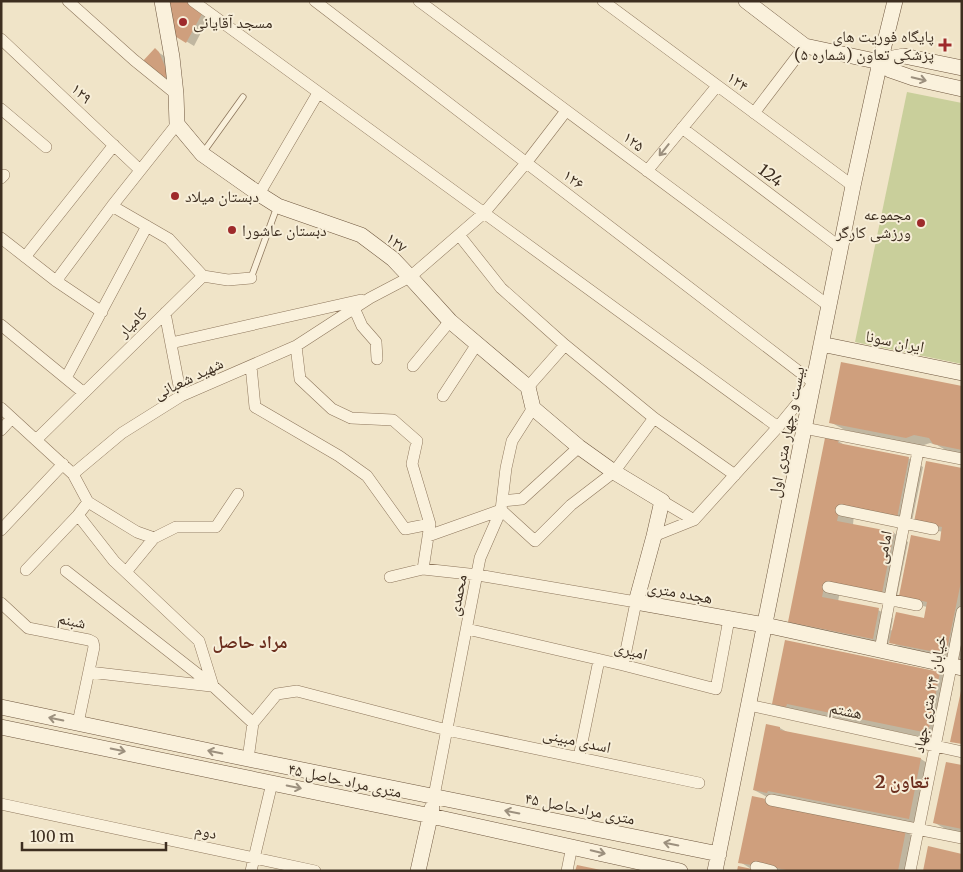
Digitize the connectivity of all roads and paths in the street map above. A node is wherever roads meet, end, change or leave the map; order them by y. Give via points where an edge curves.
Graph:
1 (68, 1) edge
2 (162, 1) edge
3 (193, 1) edge
4 (315, 1) edge
5 (420, 1) edge
6 (603, 1) edge
7 (746, 1) edge
8 (894, 2) edge
9 (1, 39) edge
10 (805, 46) junction
11 (880, 62) junction
12 (962, 68) edge
13 (717, 86) junction
14 (962, 89) edge
15 (318, 93) junction
16 (176, 94) junction
17 (243, 97) dead end
18 (1, 109) edge
19 (566, 111) junction
20 (754, 113) junction
21 (177, 124) junction
22 (682, 128) junction
23 (114, 145) junction
24 (46, 147) dead end
25 (202, 154) junction
26 (526, 163) junction
27 (140, 170) junction
28 (647, 171) junction
29 (853, 186) junction
30 (259, 194) junction
31 (112, 206) junction
32 (278, 206) junction
33 (484, 213) junction
34 (147, 226) junction
35 (459, 235) junction
36 (1, 238) edge
37 (841, 248) junction
38 (25, 257) junction
39 (203, 276) junction
40 (410, 277) junction
41 (251, 278) joint
42 (56, 281) junction
43 (370, 298) junction
44 (829, 306) junction
45 (354, 308) junction
46 (102, 312) junction
47 (165, 313) junction
48 (450, 321) junction
49 (1, 325) edge
50 (172, 343) junction
51 (477, 344) junction
52 (821, 344) junction
53 (565, 345) junction
54 (296, 346) junction
55 (377, 359) dead end
56 (251, 366) junction
57 (413, 366) dead end
58 (962, 373) edge
59 (66, 378) junction
60 (814, 383) junction
61 (528, 388) junction
62 (84, 392) junction
63 (181, 396) junction
64 (442, 396) dead end
65 (1, 408) edge
66 (533, 408) junction
67 (12, 418) junction
68 (654, 418) junction
69 (778, 428) junction
70 (804, 428) junction
71 (1, 430) edge
72 (36, 440) junction
73 (578, 446) junction
74 (918, 450) junction
75 (962, 459) edge
76 (63, 464) junction
77 (614, 472) junction
78 (73, 474) junction
79 (735, 475) junction
80 (238, 494) dead end
81 (662, 501) junction
82 (88, 502) junction
83 (501, 506) junction
84 (841, 510) dead end
85 (78, 515) junction
86 (694, 520) junction
87 (904, 523) junction
88 (430, 524) junction
89 (933, 528) dead end
90 (1, 530) edge
91 (428, 536) junction
92 (654, 536) junction
93 (154, 538) junction
94 (26, 570) dead end
95 (423, 570) junction
96 (66, 571) dead end
97 (126, 572) junction
98 (478, 575) junction
99 (390, 577) dead end
100 (828, 587) dead end
101 (890, 599) junction
102 (636, 602) junction
103 (1, 603) edge
104 (917, 605) dead end
105 (962, 612) edge
106 (729, 619) junction
107 (765, 626) junction
108 (467, 629) junction
109 (880, 650) junction
110 (600, 660) junction
111 (623, 665) junction
112 (956, 666) edge
113 (89, 672) junction
114 (213, 686) junction
115 (749, 705) junction
116 (1, 707) edge
117 (78, 724) junction
118 (253, 724) junction
119 (1, 727) edge
120 (447, 730) junction
121 (936, 746) junction
122 (962, 752) edge
123 (579, 758) junction
124 (248, 759) junction
125 (272, 782) junction
126 (699, 782) dead end
127 (434, 796) junction
128 (771, 800) dead end
129 (1, 804) edge
130 (430, 816) junction
131 (918, 829) junction
132 (962, 838) edge
133 (572, 846) junction
134 (719, 854) junction
135 (254, 858) junction
136 (756, 867) dead end
137 (251, 871) edge
138 (315, 871) edge
139 (418, 871) edge
140 (567, 871) edge
141 (680, 871) edge
142 (715, 871) edge
143 (772, 871) edge
144 (910, 871) edge

1 - 16 street
2 - 16 street
3 - 15 street
4 - 26 street, ۱۲۶
5 - 19 street, ۱۲۵
6 - 13 street, ۱۲۴
7 - 10 street
8 - 11 street, بیست و چهار متری اول
9 - 23 street, ۱۲۹
10 - 11 street
10 - 20 street
11 - 12 street via 904,56
11 -> 14 street via 890,70 913,78
11 - 29 street, بیست و چهار متری اول
13 - 20 street, ۱۲۴
13 - 22 street
15 - 30 street
15 - 33 street
16 - 21 street
17 - 25 lane
18 - 24 street
19 - 26 street, شهید شعبانی
19 - 28 street, ۱۲۵
20 - 29 street, ۱۲۴
21 - 25 street, ۱۲۷
21 - 27 street
22 -> 28 street
22 - 37 street, 124
23 - 27 street, ۱۲۹
23 - 38 street
25 - 30 street, ۱۲۷
26 - 33 street, شهید شعبانی
26 - 60 street, ۱۲۶
27 - 31 street
28 - 44 street, ۱۲۵
29 - 37 street, بیست و چهار متری اول
30 - 32 street, ۱۲۷
31 - 34 street
31 - 42 street
32 - 40 street, ۱۲۷ via 360,235 393,259
32 - 41 lane
33 - 35 street, شهید شعبانی
33 - 69 street
34 - 39 street via 170,239
34 - 46 street
35 - 40 street, شهید شعبانی
35 - 53 street via 501,288
36 - 38 street
37 - 44 street, بیست و چهار متری اول
38 - 42 street
39 - 41 street via 228,280
39 - 47 street, کامیار
40 - 43 street, شهید شعبانی
40 - 48 street, ۱۲۷
42 - 46 street
43 - 45 street, شهید شعبانی
43 - 50 street
44 - 52 street, بیست و چهار متری اول
45 - 54 street, شهید شعبانی
45 - 55 street via 362,326 376,342
46 - 59 street
47 - 50 street
47 - 62 street, کامیار
48 - 51 street, ۱۲۷
48 - 57 street
49 - 59 street
50 - 63 street
51 - 61 street, ۱۲۷
51 - 64 street
52 - 58 street, ایران سونا
52 - 60 street, بیست و چهار متری اول
53 - 61 street
53 - 68 street
54 - 56 street, شهید شعبانی
54 - 88 street via 300,379 332,409 351,418 393,420 418,441 412,464
56 - 63 street, شهید شعبانی
56 - 88 street via 255,407 367,476 405,529
59 - 62 street
60 - 69 street
60 - 70 street, بیست و چهار متری اول
61 - 66 street
62 - 72 street, کامیار
63 - 78 street, شهید شعبانی via 122,433
65 - 67 street
66 - 73 street
66 - 83 street, محمدی via 512,441
67 - 71 street
67 - 72 street
68 - 77 street
68 - 79 street
69 - 79 street
70 - 74 street
70 - 107 street, بیست و چهار متری اول
72 - 76 street
73 - 77 street
73 - 83 street via 522,499
74 - 75 street
74 - 87 street, امامی
76 - 78 street
76 - 90 street
77 - 81 street
77 - 83 street via 571,505 536,541
78 - 82 street
79 - 86 street
80 - 93 street via 216,527 176,527
81 - 86 street
81 - 92 street
82 - 85 street
82 - 93 street via 137,532
83 - 91 street
83 - 98 street, محمدی via 480,558
84 - 87 street
85 - 94 street
85 - 97 street
86 - 92 street
87 - 89 street
87 - 101 street, امامی
88 - 91 street
91 - 95 street
92 - 102 street
93 - 97 street
95 - 98 street, هجده متری
95 - 99 street, هجده متری
96 - 114 street
97 - 114 street via 199,640
98 - 102 street, هجده متری
98 - 108 street, محمدی
100 - 101 street
101 - 104 street
101 - 109 street, امامی
102 - 106 street, هجده متری
102 - 111 street
103 - 113 street, شبنم via 28,628 93,642
105 - 112 street, خیابان ۲۴ متری جهاد
106 - 107 street, هجده متری
106 - 111 street, امیری via 716,689
107 - 109 street, هجده متری
107 - 115 street, بیست و چهار متری اول
108 - 110 street, امیری
108 - 120 street, محمدی
109 - 112 street, هجده متری
110 - 111 street, امیری
110 - 123 street
112 - 121 street, خیابان ۲۴ متری جهاد
113 - 114 street
113 - 117 street, شبنم
114 - 118 street
115 - 121 street, هشتم
115 - 134 street, بیست و چهار متری اول
117 -> 116 street, ۴۵ متری مراد حاصل
124 -> 117 street, ۴۵ متری مراد حاصل
118 - 120 street, اسدی مبینی via 277,694 297,690
118 - 124 street
119 -> 125 street, ۴۵ متری مراد حاصل
120 - 123 street, اسدی مبینی
120 - 127 street, محمدی
121 - 122 street, هشتم
121 - 131 street, خیابان ۲۴ متری جهاد
123 - 126 street, اسدی مبینی
124 - 127 street, ۴۵ متری مراد حاصل
125 -> 130 street, ۴۵ متری مراد حاصل
125 - 135 street
127 - 130 street
134 -> 127 street, ۴۵ متری مرادحاصل
128 - 131 street
129 - 135 street, دوم
130 - 133 street, ۴۵ متری مراد حاصل
130 - 139 street
131 - 132 street
131 - 144 street, خیابان ۲۴ متری جهاد
133 - 140 street
133 -> 141 street, ۴۵ متری مراد حاصل
134 - 142 street, بیست و چهار متری اول
135 - 137 street
135 - 138 street, دوم
136 - 143 street

